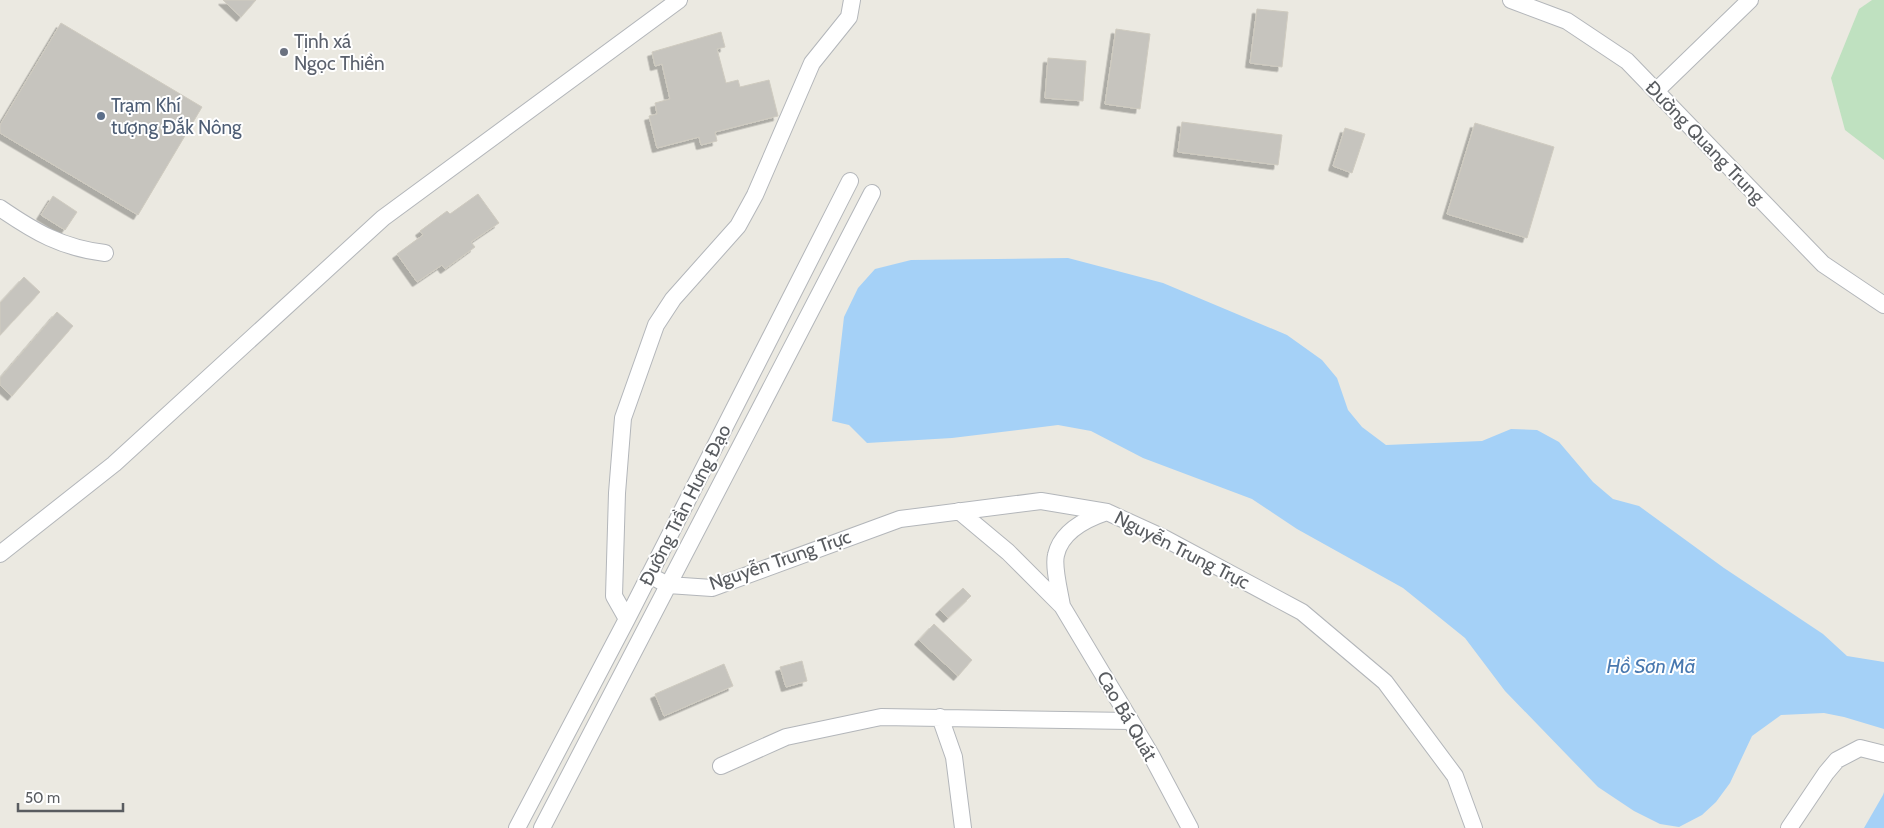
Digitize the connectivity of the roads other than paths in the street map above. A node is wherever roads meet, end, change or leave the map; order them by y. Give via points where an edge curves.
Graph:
1 (679, 0) edge
2 (852, 0) edge
3 (1511, 0) edge
4 (1750, 0) edge
5 (1656, 91) junction
6 (850, 181) dead end
7 (872, 193) dead end
8 (0, 208) edge
9 (104, 253) dead end
10 (1884, 305) edge
11 (773, 332) junction
12 (794, 343) junction
13 (959, 512) junction
14 (1107, 512) junction
15 (0, 554) edge
16 (649, 575) junction
17 (668, 585) junction
18 (1062, 606) junction
19 (627, 619) junction
20 (940, 716) junction
21 (1130, 721) junction
22 (1884, 754) edge
23 (721, 766) dead end
24 (517, 828) edge
25 (542, 828) edge
26 (963, 828) edge
27 (1190, 828) edge
28 (1474, 828) edge
29 (1789, 828) edge

1 - 15 street via 384,218 114,464
2 - 19 street via 849,16 812,63 755,195 738,226 673,299 656,325 623,418 614,596
3 - 5 street, Đường Quang Trung via 1567,22 1626,61
4 - 5 street
5 - 10 street, Đường Quang Trung via 1823,264
6 - 11 street, Đường Trần Hưng Đạo
7 - 12 street, Đường Trần Hưng Đạo
8 - 9 street via 38,234 68,246
11 - 12 street
11 - 16 street, Đường Trần Hưng Đạo
12 - 17 street, Đường Trần Hưng Đạo
13 - 14 street, Nguyễn Trung Trực via 1041,501
13 - 17 street, Nguyễn Trung Trực via 900,519 712,588
13 - 18 street, Cao Bá Quát via 1008,552
14 - 18 street, Cao Bá Quát via 1094,516 1064,536 1055,556
14 - 28 street, Nguyễn Trung Trực via 1164,538 1302,612 1385,682 1455,776
16 - 17 street
16 - 19 street, Đường Trần Hưng Đạo
17 - 25 street, Đường Trần Hưng Đạo
18 - 21 street, Cao Bá Quát
19 - 24 street, Đường Trần Hưng Đạo
20 - 21 street
20 - 23 street via 881,717 786,737
20 - 26 street via 954,757
21 - 27 street, Cao Bá Quát
22 - 29 street via 1860,748 1837,760

